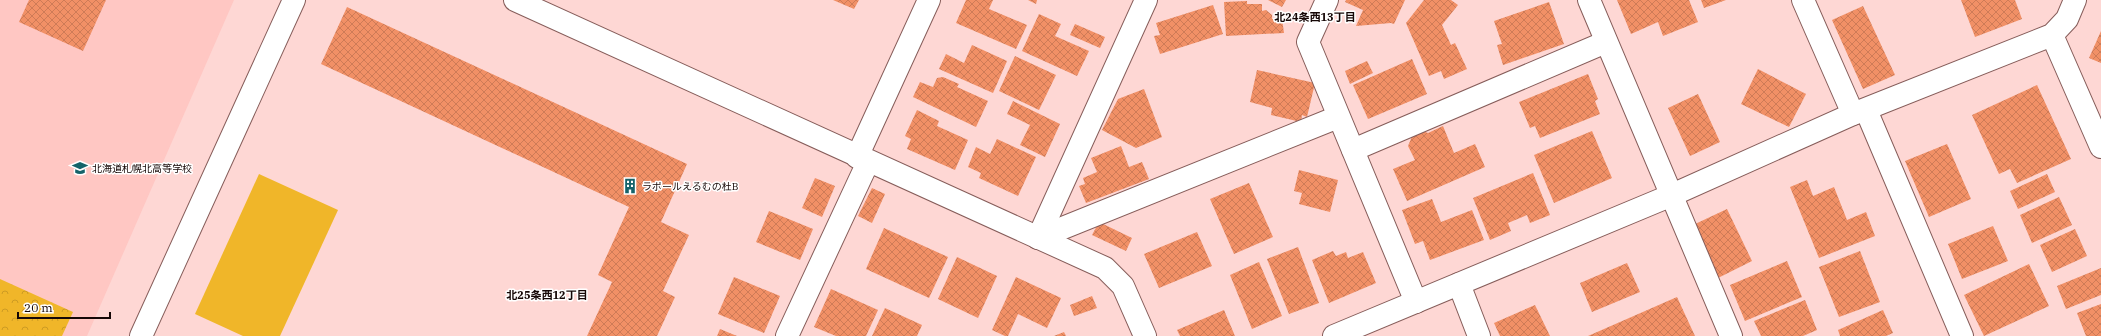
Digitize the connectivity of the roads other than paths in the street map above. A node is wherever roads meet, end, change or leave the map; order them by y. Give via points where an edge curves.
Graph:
1 (294, 0) edge
2 (515, 0) edge
3 (929, 0) edge
4 (1146, 0) edge
5 (1327, 0) edge
6 (1589, 0) edge
7 (1803, 0) edge
8 (2076, 0) edge
9 (2052, 35) junction
10 (1606, 42) junction
11 (1860, 112) junction
12 (1338, 117) junction
13 (2101, 147) edge
14 (1353, 150) junction
15 (863, 159) junction
16 (1672, 196) junction
17 (1038, 238) junction
18 (1459, 284) junction
19 (1416, 302) junction
20 (141, 336) edge
21 (787, 336) edge
22 (1145, 336) edge
23 (1334, 336) edge
24 (1479, 336) edge
25 (1731, 336) edge
26 (1962, 336) edge

1 - 20 street
2 - 15 street
3 - 15 street
4 - 17 street
5 - 12 street via 1308,42
6 - 10 street
7 - 11 street
8 - 9 street via 2067,18
9 - 11 street
9 - 13 street
10 - 14 street
10 - 16 street
11 - 16 street
11 - 26 street
12 - 14 street
12 - 17 street
14 - 19 street
15 - 17 street
15 - 21 street
16 - 18 street
16 - 25 street
17 - 22 street via 1105,268 1123,286
18 - 19 street
18 - 24 street
19 - 23 street

